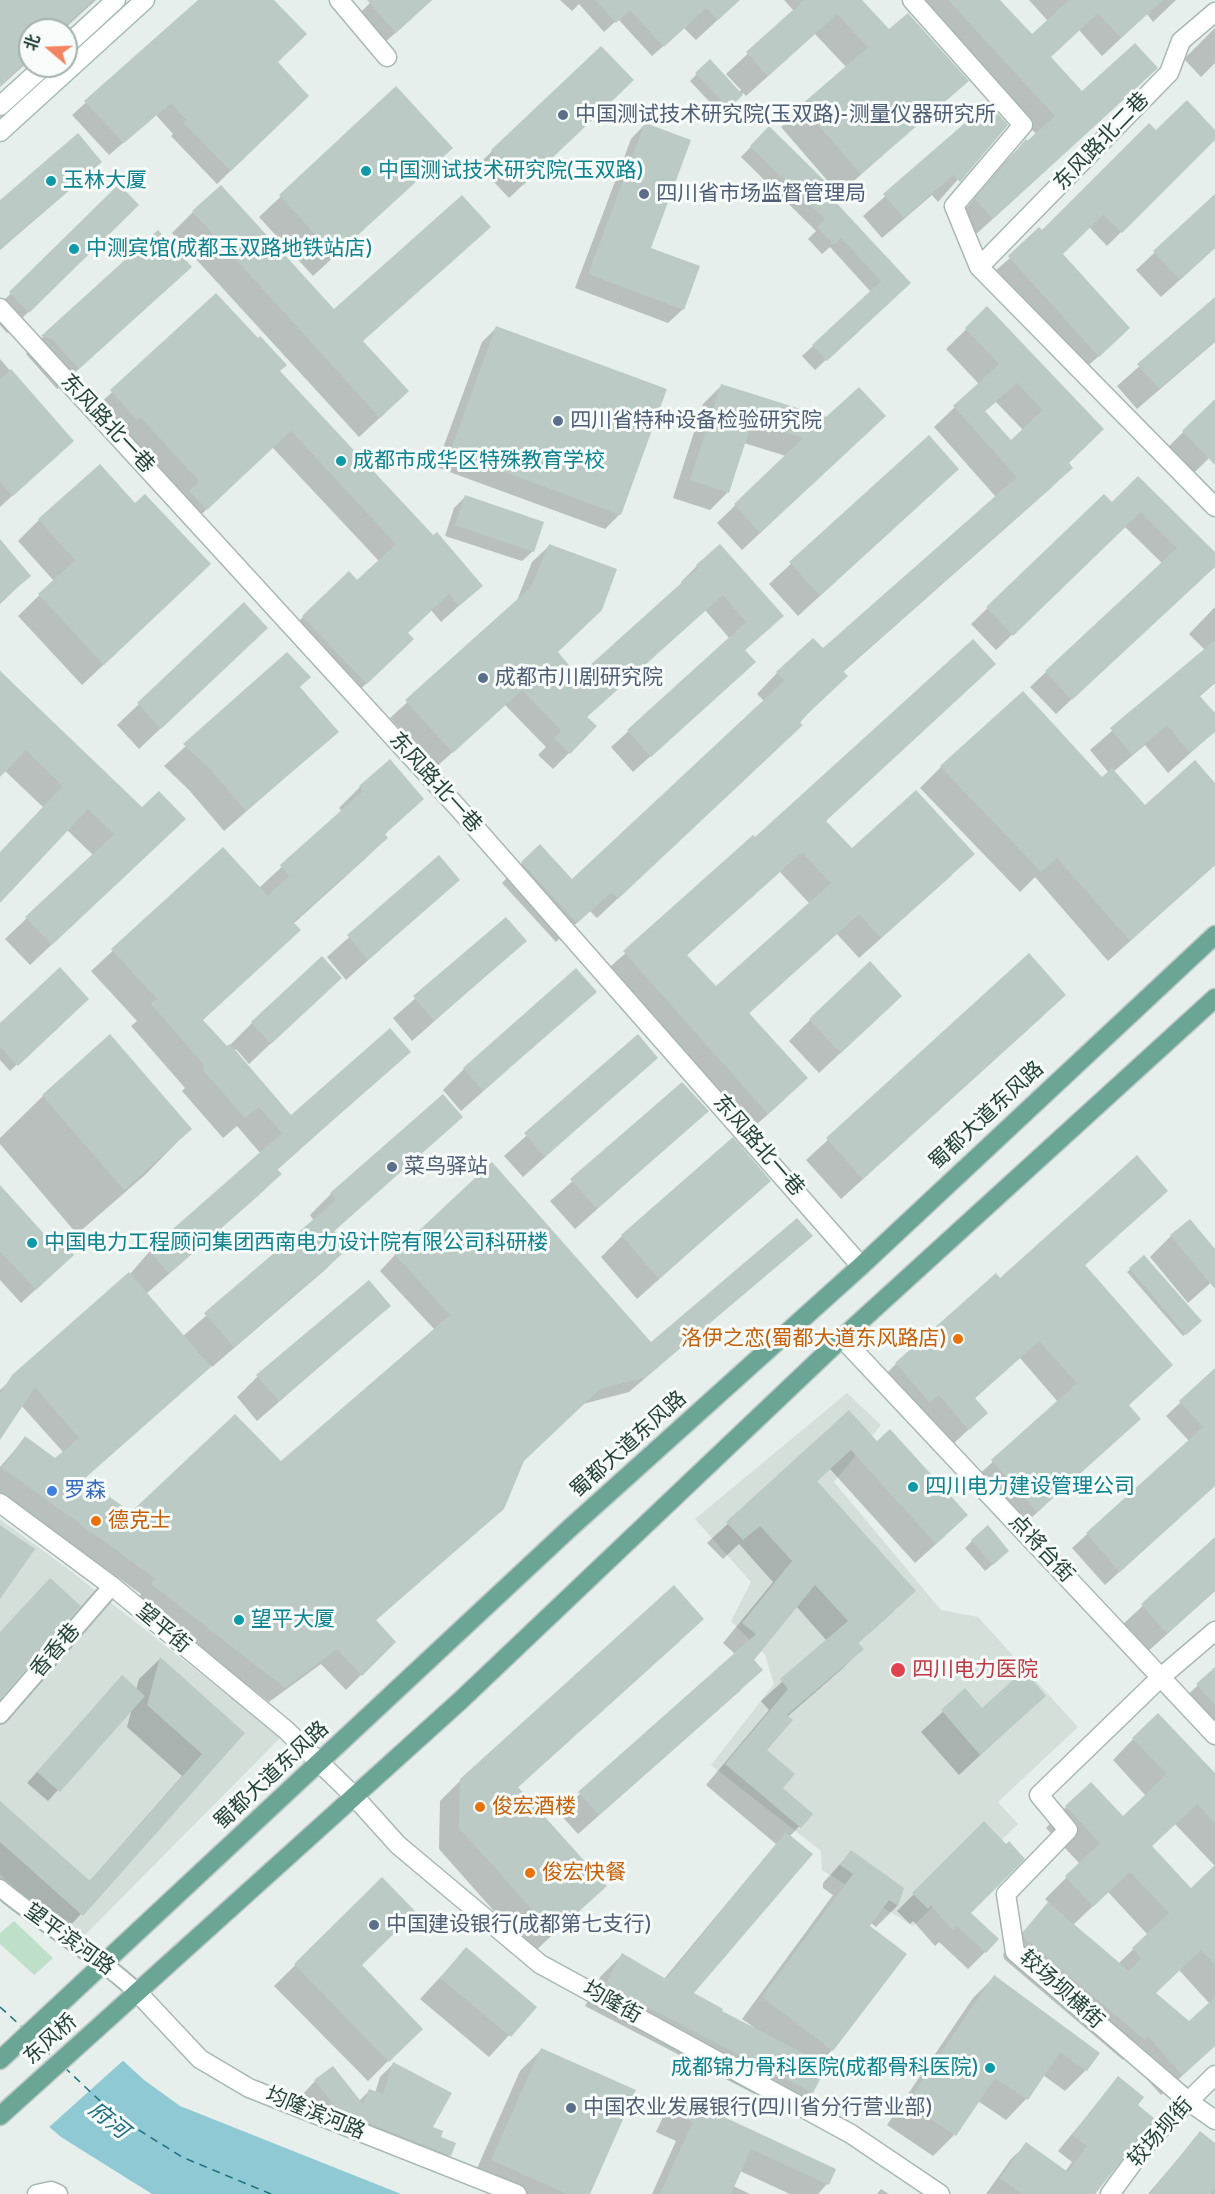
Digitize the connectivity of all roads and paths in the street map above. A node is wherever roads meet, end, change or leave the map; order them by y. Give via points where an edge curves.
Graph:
1 (116, 0) edge
2 (145, 0) edge
3 (339, 0) edge
4 (912, 0) edge
5 (1215, 12) edge
6 (78, 35) edge
7 (387, 57) dead end
8 (31, 78) edge
9 (0, 106) edge
10 (0, 132) edge
11 (980, 267) junction
12 (0, 308) edge
13 (1215, 507) edge
14 (1215, 935) edge
15 (1215, 998) edge
16 (861, 1266) junction
17 (842, 1338) junction
18 (0, 1503) edge
19 (112, 1586) junction
20 (1215, 1631) edge
21 (1161, 1677) junction
22 (0, 1715) edge
23 (1215, 1735) edge
24 (320, 1762) junction
25 (353, 1795) junction
26 (0, 1888) edge
27 (105, 1963) junction
28 (76, 1991) joint
29 (138, 1993) junction
30 (0, 2060) edge
31 (1215, 2075) edge
32 (1188, 2101) junction
33 (0, 2116) edge
34 (1215, 2120) edge
35 (37, 2194) edge
36 (58, 2194) edge
37 (517, 2194) edge
38 (940, 2194) edge
39 (1110, 2194) edge

1 - 6 street
2 - 10 street
3 - 7 street
4 - 11 street via 1023,125 954,206
5 - 11 street, 东风路北二巷 via 1181,41 1169,73
8 - 9 street
11 - 13 street
12 - 16 street, 东风路北一巷 via 459,809
14 - 16 main road, 蜀都大道东风路
15 - 17 main road
16 - 24 main road, 蜀都大道东风路 via 570,1528
17 - 21 street, 点将台街
17 - 25 main road via 461,1700
18 - 19 street, 望平街
19 - 22 street, 香香巷
19 - 24 street, 望平街
20 - 21 street
21 - 23 street, 点将台街
21 - 32 street, 较场坝横街 via 1039,1795 1068,1830 1006,1894 1015,1952
24 - 25 street, 均隆街
24 - 27 main road, 蜀都大道东风路
25 - 29 main road
25 - 38 street, 均隆街 via 398,1845 540,1964 851,2134
26 - 27 street, 望平滨河路
27 - 28 main road, 蜀都大道东风路
27 - 29 street, 望平滨河路
28 - 30 main road, 东风桥
29 - 33 main road, 东风桥
29 - 37 street, 均隆滨河路 via 200,2059 249,2088
31 - 32 street, 较场坝街
32 - 34 street
32 - 39 street, 较场坝街 via 1151,2138
35 - 36 street

